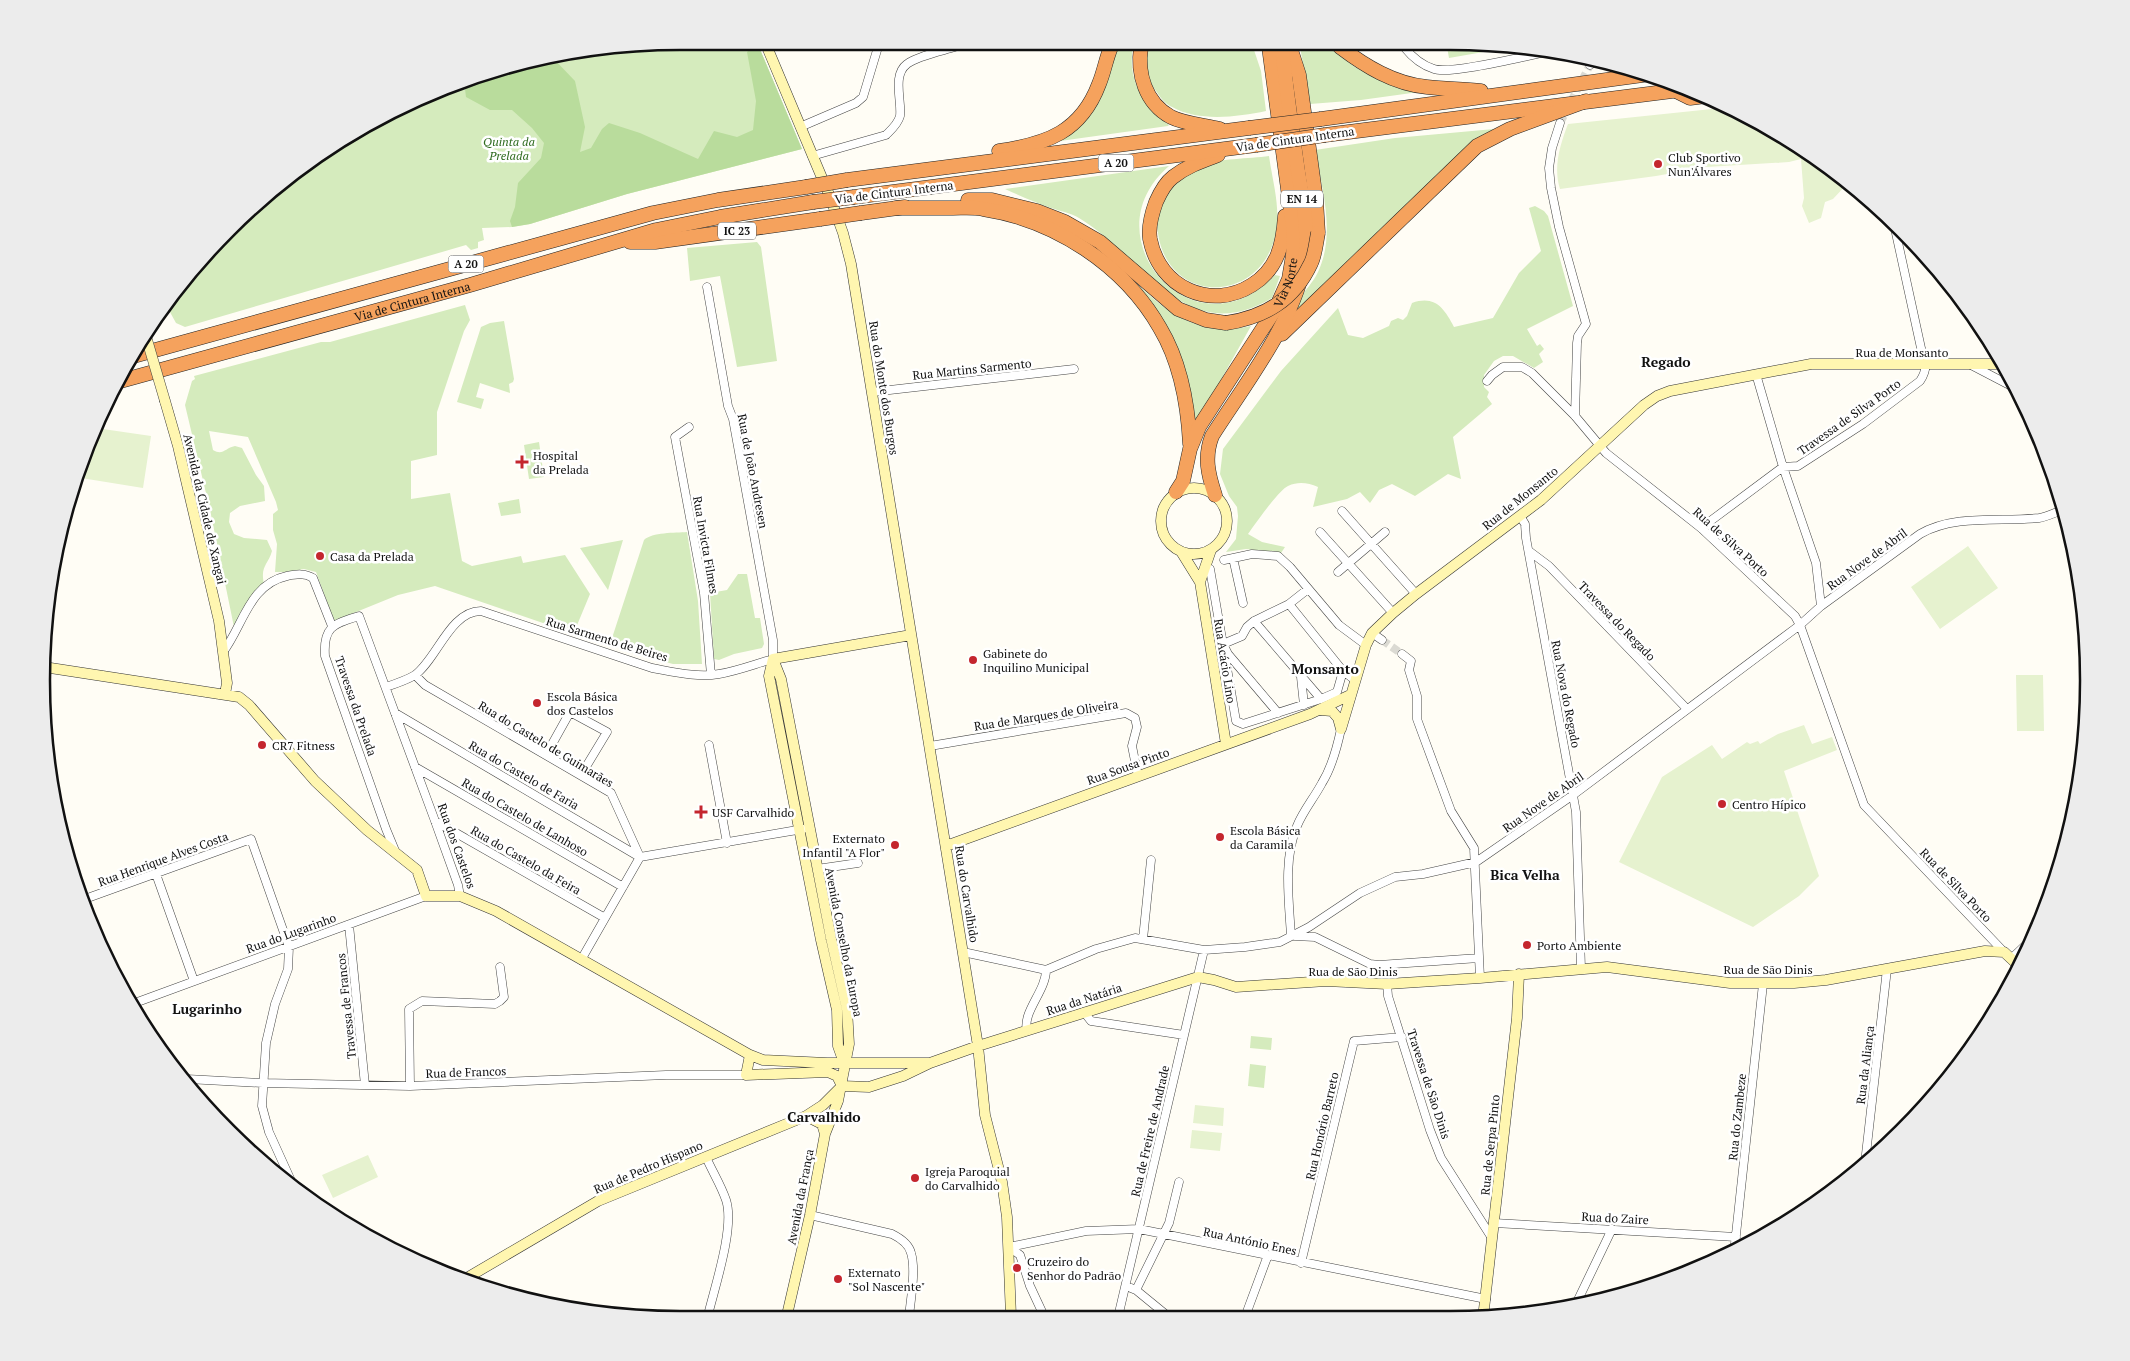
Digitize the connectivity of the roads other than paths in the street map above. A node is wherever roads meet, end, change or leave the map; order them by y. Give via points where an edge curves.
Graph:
1 (768, 50) edge
2 (877, 50) edge
3 (945, 50) edge
4 (1110, 50) edge
5 (1141, 50) edge
6 (1282, 50) edge
7 (1291, 50) edge
8 (1344, 50) edge
9 (1406, 50) edge
10 (1268, 51) edge
11 (1531, 55) edge
12 (1631, 76) edge
13 (1673, 91) edge
14 (1504, 93) junction
15 (1586, 101) junction
16 (1560, 123) tunnel mouth
17 (800, 127) junction
18 (1228, 131) junction
19 (1250, 146) junction
20 (812, 156) junction
21 (945, 167) junction
22 (1290, 196) junction
23 (896, 208) junction
24 (1897, 237) edge
25 (610, 242) junction
26 (707, 287) dead end
27 (148, 343) edge
28 (1271, 345) junction
29 (141, 354) edge
30 (1969, 364) junction
31 (1995, 364) edge
32 (1927, 365) junction
33 (1074, 370) dead end
34 (1756, 374) junction
35 (127, 379) edge
36 (1487, 381) dead end
37 (2005, 383) edge
38 (872, 392) junction
39 (1575, 416) junction
40 (689, 427) dead end
41 (1600, 446) junction
42 (1190, 449) junction
43 (1783, 467) junction
44 (1176, 492) junction
45 (1215, 495) junction
46 (1342, 511) dead end
47 (2057, 512) edge
48 (1520, 516) junction
49 (1701, 528) junction
50 (1320, 532) dead end
51 (1385, 532) dead end
52 (1372, 544) junction
53 (1211, 550) junction
54 (1529, 551) junction
55 (1182, 553) junction
56 (1233, 558) junction
57 (1224, 560) dead end
58 (1348, 564) junction
59 (1210, 569) dead end
60 (1338, 572) dead end
61 (1200, 582) junction
62 (1308, 589) junction
63 (1416, 594) junction
64 (1243, 603) dead end
65 (1289, 604) junction
66 (1821, 606) junction
67 (1393, 613) junction
68 (1254, 621) junction
69 (1800, 625) junction
70 (332, 626) junction
71 (1372, 633) junction
72 (911, 635) junction
73 (1382, 640) tunnel mouth
74 (1223, 644) junction
75 (1366, 645) junction
76 (223, 652) junction
77 (1402, 654) tunnel mouth
78 (773, 659) junction
79 (50, 668) edge
80 (1343, 671) junction
81 (415, 675) junction
82 (711, 675) junction
83 (1300, 676) junction
84 (1355, 680) junction
85 (386, 687) junction
86 (225, 694) junction
87 (1350, 695) junction
88 (1321, 699) junction
89 (1304, 705) junction
90 (1686, 709) junction
91 (1319, 710) junction
92 (395, 712) junction
93 (1278, 712) junction
94 (1341, 729) junction
95 (1226, 744) junction
96 (709, 745) dead end
97 (930, 746) junction
98 (546, 755) junction
99 (415, 767) junction
100 (581, 776) junction
101 (1138, 776) junction
102 (1573, 795) junction
103 (435, 821) junction
104 (804, 829) junction
105 (726, 843) junction
106 (946, 846) junction
107 (397, 853) junction
108 (640, 857) junction
109 (1151, 860) dead end
110 (1476, 862) junction
111 (858, 863) dead end
112 (817, 870) junction
113 (156, 874) junction
114 (623, 887) junction
115 (426, 896) junction
116 (460, 896) junction
117 (89, 898) edge
118 (605, 918) junction
119 (348, 925) junction
120 (1291, 936) junction
121 (1143, 939) junction
122 (289, 947) junction
123 (1204, 950) junction
124 (963, 952) junction
125 (1479, 958) junction
126 (581, 960) junction
127 (2014, 962) edge
128 (500, 968) dead end
129 (1581, 969) junction
130 (1887, 969) junction
131 (1046, 970) junction
132 (1519, 974) junction
133 (1198, 977) junction
134 (1480, 978) junction
135 (194, 981) junction
136 (1387, 984) junction
137 (1763, 984) junction
138 (138, 1002) edge
139 (1084, 1012) junction
140 (1027, 1031) junction
141 (1184, 1035) junction
142 (1402, 1037) junction
143 (978, 1046) junction
144 (750, 1055) junction
145 (763, 1060) junction
146 (844, 1063) junction
147 (930, 1063) junction
148 (760, 1074) junction
149 (746, 1075) junction
150 (192, 1079) edge
151 (263, 1083) junction
152 (365, 1086) junction
153 (410, 1086) junction
154 (842, 1086) junction
155 (806, 1116) junction
156 (825, 1134) junction
157 (1866, 1154) edge
158 (706, 1157) junction
159 (288, 1173) edge
160 (1179, 1182) dead end
161 (810, 1215) junction
162 (1494, 1223) junction
163 (1139, 1229) junction
164 (1612, 1229) junction
165 (1164, 1235) junction
166 (1736, 1237) junction
167 (1492, 1238) junction
168 (1735, 1242) edge
169 (1009, 1247) junction
170 (1268, 1255) junction
171 (1302, 1263) junction
172 (471, 1275) edge
173 (1125, 1286) junction
174 (1136, 1290) junction
175 (1579, 1298) edge
176 (1486, 1299) junction
177 (1485, 1310) edge
178 (709, 1311) edge
179 (788, 1311) edge
180 (909, 1311) edge
181 (1011, 1311) edge
182 (1042, 1311) edge
183 (1119, 1311) edge
184 (1162, 1311) edge
185 (1247, 1311) edge

1 - 17 main road, Rua do Monte dos Burgos
2 - 17 street via 863,97 856,104
3 - 20 street via 908,63 902,69 899,77 900,117 886,135
4 - 21 highway via 1099,85 1086,110 1071,126 1051,139 1017,149 957,158
5 - 18 highway via 1141,76 1146,92 1156,105 1170,117
6 - 28 highway, Via Norte / EN 14 via 1305,220 1304,264 1295,296
7 - 23 highway, bridge via 1299,75 1318,233 1312,263 1289,296 1264,313 1226,323 1206,320 1178,309 1100,242 1037,210 992,200
8 - 14 highway via 1364,66 1391,78 1425,87
9 - 11 street via 1414,59 1436,70
10 - 22 highway, Via Norte / EN 14
12 - 14 highway, Via de Cintura Interna / A 20
13 - 15 highway, Via de Cintura Interna / A 20
14 - 18 highway, Via de Cintura Interna / A 20, bridge
15 - 19 highway, Via de Cintura Interna / A 20, bridge
15 - 28 highway via 1510,129 1477,146
16 - 39 street via 1552,148 1551,188 1586,324 1577,343
17 - 20 main road, Rua do Monte dos Burgos
18 - 21 highway, Via de Cintura Interna / A 20
19 - 22 highway via 1187,167 1160,192 1150,217 1150,239 1161,267 1194,294 1220,297 1241,292 1262,278 1277,260
19 - 25 highway, Via de Cintura Interna / A 20, bridge via 813,202 695,222
20 - 38 main road, Rua do Monte dos Burgos via 846,241
21 - 29 highway, Via de Cintura Interna / A 20, bridge via 806,186 653,213
22 - 42 highway, Via Norte / EN 14 via 1294,234 1289,279 1276,308 1199,427
23 - 25 highway, IC 23, bridge via 655,242
23 - 42 highway via 982,208 1012,215 1041,225 1096,255 1128,284 1160,328 1177,366 1188,411
24 - 32 street
25 - 35 highway, Via de Cintura Interna / A 20
26 - 78 street, Rua de João Andresen via 771,631
27 - 76 main road, Avenida da Cidade de Xangai, bridge via 178,446 219,621
28 - 45 highway, Via Norte / EN 14 via 1240,391 1207,450 1207,465
30 - 31 main road, Rua de Monsanto
30 - 32 main road, Rua de Monsanto
30 - 37 street
32 - 34 main road, Rua de Monsanto via 1811,364
32 - 43 street, Travessa de Silva Porto via 1920,381 1863,424 1798,466
33 - 38 street, Rua Martins Sarmento
34 - 41 main road, Rua de Monsanto via 1657,396
34 - 43 street
36 - 39 street, Rua de Silva Porto via 1503,368 1522,368
38 - 72 main road, Rua do Monte dos Burgos
39 - 41 street, Rua de Silva Porto
40 - 82 street, Rua Invicta Filmes via 675,437 704,593
41 - 48 main road, Rua de Monsanto
41 - 49 street, Rua de Silva Porto
42 - 44 highway, Via Norte / EN 14
43 - 49 street, Travessa de Silva Porto
43 - 66 street via 1816,563
44 - 45 main road via 1196,488
44 - 55 main road via 1162,509 1160,520 1166,541
45 - 53 main road via 1222,503 1227,523 1225,534
46 - 52 street
47 - 66 street, Rua Nove de Abril via 2041,518 1949,523 1932,527
48 - 54 street, Rua Nova do Regado via 1526,524
48 - 63 main road, Rua de Monsanto
49 - 69 street, Rua de Silva Porto via 1795,616
50 - 58 street
51 - 52 street
52 - 58 street
52 - 63 street
53 - 55 main road via 1194,555
53 - 61 main road, Rua Acácio Lino
54 - 90 street, Travessa do Regado via 1549,566
54 - 102 street, Rua Nova do Regado
55 - 61 main road, Rua Acácio Lino
56 - 57 street
56 - 62 street via 1252,554 1278,556
56 - 64 street
58 - 60 street
58 - 67 street
59 - 74 street
61 - 95 main road, Rua Acácio Lino
62 - 65 street
62 - 75 street via 1339,625
63 - 67 main road, Rua de Monsanto
65 - 68 street
65 - 80 street
66 - 69 street, Rua Nove de Abril
67 - 71 main road, Rua de Monsanto
68 - 74 street via 1242,636
68 - 83 street
69 - 90 street, Rua Nove de Abril
69 - 127 street, Rua de Silva Porto via 1864,805
70 - 76 street via 313,578 303,574 282,577 272,581 252,600
70 - 85 street, Rua dos Castelos via 359,616
70 - 107 street, Travessa da Prelada via 325,640 326,662
71 - 73 street
71 - 75 main road, Rua de Monsanto
72 - 78 main road, Rua Sarmento de Beires
72 - 97 main road, Rua do Monte dos Burgos
74 - 93 street
74 - 93 street via 1236,721 1243,724
75 - 84 main road, Rua de Monsanto
76 - 86 main road, Avenida da Cidade de Xangai
77 - 110 street via 1412,661 1409,670 1417,696 1421,728 1451,811 1474,848
78 - 82 street, Rua Sarmento de Beires
78 - 104 main road, Avenida Conselho da Europa via 770,676
79 - 86 main road
80 - 84 street
80 - 88 street via 1337,692
81 - 82 street, Rua Sarmento de Beires via 463,616 481,611 652,668
81 - 85 street, Rua Sarmento de Beires
81 - 98 street, Rua do Castelo de Guimarães via 425,685
83 - 88 street
83 - 89 street
84 - 87 main road, Rua de Monsanto
85 - 92 street, Rua dos Castelos
86 - 107 main road via 245,701 315,781 367,830
87 - 91 main road, Rua Sousa Pinto
87 - 94 main road, Rua de Monsanto
88 - 89 street
89 - 93 street
90 - 102 street, Rua Nove de Abril
91 - 94 main road via 1332,711
91 - 95 main road, Rua Sousa Pinto
92 - 99 street, Rua dos Castelos
92 - 108 street, Rua do Castelo de Faria
94 - 120 street, Rua de Monsanto via 1323,783 1293,834 1289,856
95 - 101 main road, Rua Sousa Pinto
96 - 105 street
97 - 101 street, Rua de Marques de Oliveira via 1126,713 1134,718 1137,727 1132,746
97 - 106 main road, Rua do Carvalhido
98 - 100 street, Rua do Castelo de Guimarães
98 - 100 street via 570,712 607,732
99 - 103 street, Rua dos Castelos
99 - 114 street, Rua do Castelo de Lanhoso
100 - 108 street, Rua do Castelo de Guimarães via 611,793
101 - 106 main road, Rua Sousa Pinto
102 - 110 street, Rua Nove de Abril
102 - 129 street, Rua Nova do Regado
103 - 116 street, Rua dos Castelos
103 - 118 street, Rua do Castelo da Feira
104 - 105 street
104 - 112 main road, Avenida Conselho da Europa
104 - 146 main road, Avenida Conselho da Europa via 837,1010 838,1046
105 - 108 street
106 - 124 main road, Rua do Carvalhido
107 - 115 main road via 417,870
108 - 114 street
109 - 121 street
110 - 120 street, Rua Nove de Abril via 1395,877 1360,893
110 - 125 street
111 - 112 street
112 - 146 main road, Avenida Conselho da Europa via 847,1009 849,1044
113 - 117 street, Rua Henrique Alves Costa
113 - 122 street, Rua Henrique Alves Costa via 251,839
113 - 135 street
114 - 118 street
115 - 116 main road, Rua do Lugarinho
115 - 119 street, Rua do Lugarinho
116 - 126 main road, Rua dos Castelos via 496,911
118 - 126 street
119 - 122 street, Rua do Lugarinho
119 - 152 street, Travessa de Francos
120 - 123 street, Rua Nove de Abril via 1280,942
120 - 125 street, Rua de São Dinis via 1315,937 1370,964
121 - 123 street, Rua Nove de Abril
121 - 131 street, Rua Nove de Abril via 1096,949
122 - 135 street, Rua do Lugarinho
122 - 151 street via 288,969 268,1028
123 - 133 street, Rua de Freire de Andrade
124 - 131 street
124 - 143 main road, Rua do Carvalhido
125 - 134 street
126 - 144 main road, Rua dos Castelos
127 - 130 main road, Rua de São Dinis via 1985,951
128 - 153 street via 504,997 495,1004 422,1001 409,1009
129 - 132 main road, Rua de São Dinis
129 - 137 main road, Rua de São Dinis via 1607,967 1730,983
130 - 137 main road, Rua de São Dinis via 1812,982
130 - 157 street, Rua da Aliança
131 - 140 street via 1044,982 1026,1020
132 - 134 main road, Rua de São Dinis
132 - 162 main road, Rua de Serpa Pinto
133 - 136 main road, Rua de São Dinis via 1236,987 1326,981
133 - 139 main road, Rua da Natária
133 - 141 street, Rua de Freire de Andrade
134 - 136 main road, Rua de São Dinis
135 - 138 street, Rua do Lugarinho
136 - 142 street, Travessa de São Dinis
137 - 166 street, Rua do Zambeze
139 - 140 main road, Rua da Natária
139 - 141 street via 1091,1021
140 - 143 main road, Rua da Natária
141 - 163 street, Rua de Freire de Andrade
142 - 167 street, Travessa de São Dinis via 1421,1103 1442,1158
142 - 171 street, Rua Honório Barreto via 1354,1042
143 - 147 main road, Rua da Natária
143 - 169 main road, Rua do Carvalhido via 985,1115 1002,1182
144 - 145 main road, Rua dos Castelos
144 - 149 main road
145 - 146 main road, Rua dos Castelos
145 - 148 main road via 759,1066
146 - 147 main road, Rua dos Castelos
146 - 154 main road, Avenida da França
147 - 154 main road via 869,1087
148 - 149 main road
148 - 154 main road via 828,1072 836,1076
149 - 153 street, Rua de Francos via 666,1075
150 - 151 street, Rua de Francos
151 - 152 street, Rua de Francos
151 - 159 street via 262,1106 266,1123
152 - 153 street, Rua de Francos
154 - 155 main road, Rua de Pedro Hispano
154 - 156 main road, Avenida da França
155 - 156 main road via 820,1121
155 - 158 main road, Rua de Pedro Hispano
156 - 161 main road, Avenida da França
158 - 172 main road, Rua de Pedro Hispano via 598,1201
158 - 178 street via 726,1201 727,1221 725,1245
160 - 165 street
161 - 179 main road, Avenida da França
161 - 180 street via 900,1238 911,1251 913,1261
162 - 164 street, Rua do Zaire
162 - 167 main road, Rua de Serpa Pinto
163 - 165 street, Rua António Enes
163 - 169 street, Rua António Enes via 1086,1231
163 - 173 street, Rua de Freire de Andrade
164 - 166 street, Rua do Zaire
164 - 175 street
165 - 170 street, Rua António Enes
165 - 174 street
166 - 168 street, Rua do Zambeze
167 - 176 main road, Rua de Serpa Pinto
169 - 181 main road, Rua do Carvalhido
169 - 182 street via 1020,1255
170 - 171 street, Rua António Enes
170 - 185 street
171 - 176 street, Rua António Enes
173 - 174 street
173 - 183 street, Rua de Freire de Andrade
174 - 184 street
176 - 177 main road, Rua de Serpa Pinto

